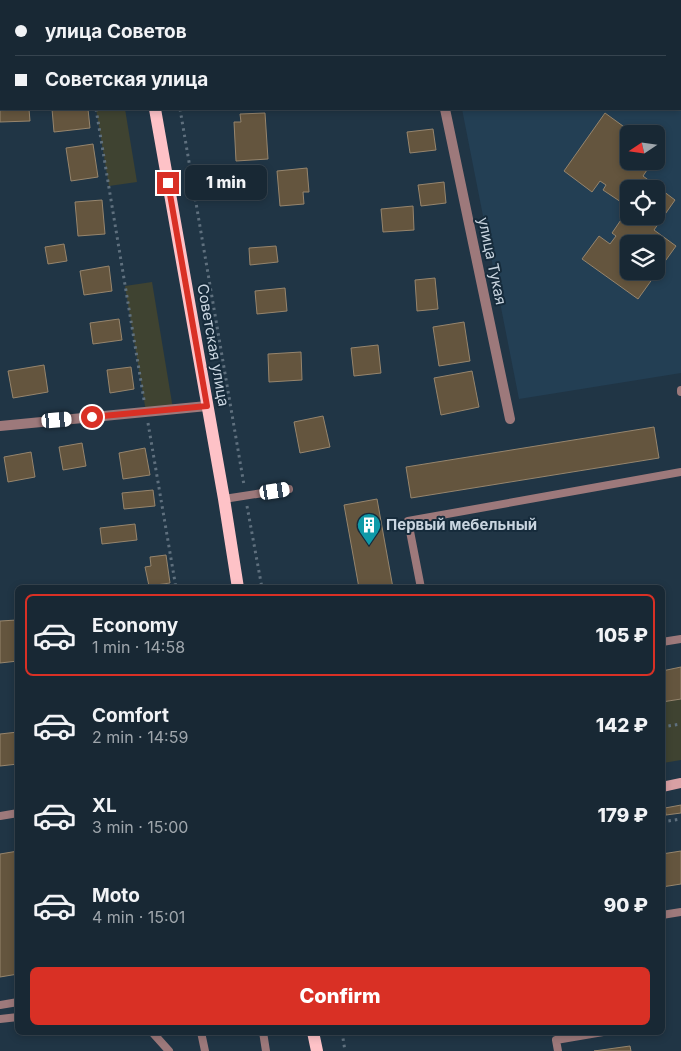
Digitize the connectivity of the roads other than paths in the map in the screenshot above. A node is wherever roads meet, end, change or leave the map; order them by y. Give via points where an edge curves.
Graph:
1 (155, 110) edge
2 (445, 110) edge
3 (207, 406) junction
4 (510, 419) dead end
5 (0, 426) edge
6 (681, 472) edge
7 (289, 489) dead end
8 (224, 499) junction
9 (238, 585) edge
10 (420, 585) edge
11 (681, 639) edge
12 (665, 642) edge
13 (681, 783) edge
14 (665, 786) edge
15 (15, 814) edge
16 (0, 816) edge
17 (681, 912) edge
18 (665, 915) edge
19 (15, 1002) edge
20 (0, 1005) edge
21 (15, 1017) edge
22 (0, 1018) edge
23 (155, 1035) edge
24 (202, 1035) edge
25 (263, 1035) edge
26 (314, 1035) edge
27 (586, 1035) edge
28 (169, 1051) edge
29 (205, 1051) edge
30 (266, 1051) edge
31 (317, 1051) edge
32 (558, 1051) edge

1 - 3 main road, Советская улица
2 - 4 street, улица Тукая
3 - 5 street
3 - 8 main road, Советская улица
6 - 10 lane via 408,521
7 - 8 lane
8 - 9 main road, Советская улица
11 - 12 lane
13 - 14 street
15 - 16 lane
17 - 18 lane
19 - 20 lane
21 - 22 lane
23 - 28 lane
24 - 29 lane
25 - 30 lane
26 - 31 main road
27 - 32 lane via 556,1040

